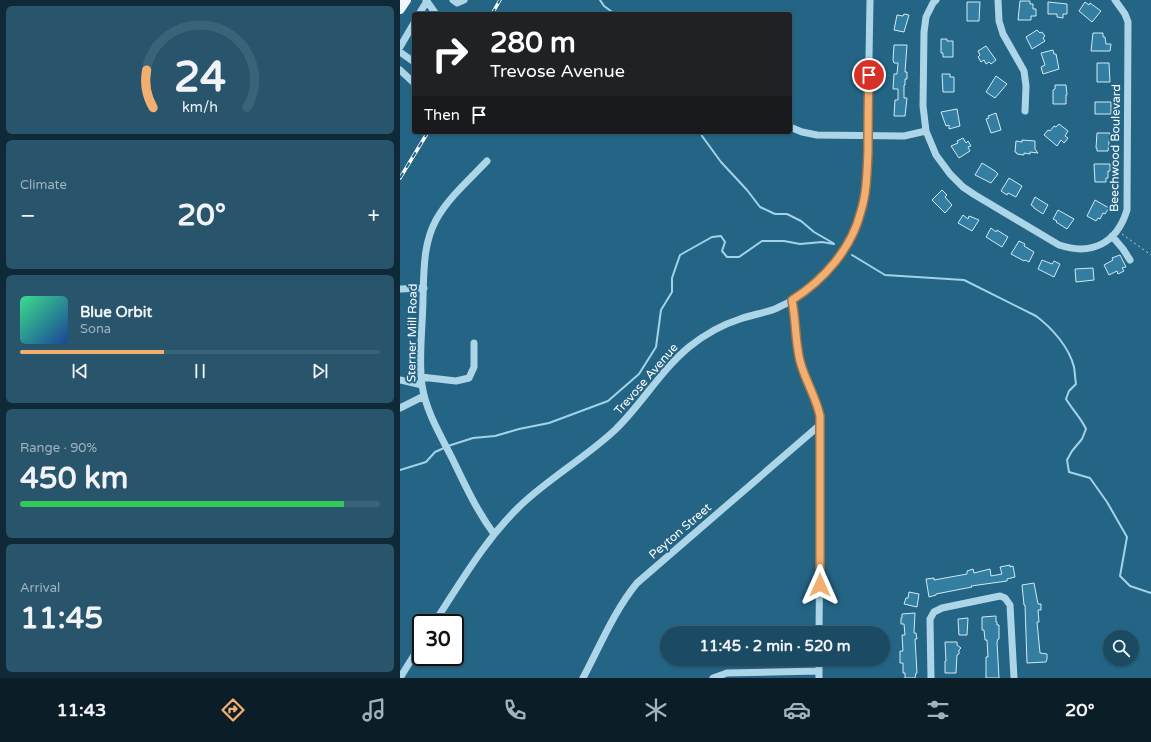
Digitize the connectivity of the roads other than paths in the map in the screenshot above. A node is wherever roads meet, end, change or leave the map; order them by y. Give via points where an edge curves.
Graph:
1 (406, 0) edge
2 (427, 0) edge
3 (453, 0) edge
4 (464, 0) edge
5 (870, 0) edge
6 (936, 0) edge
7 (998, 0) edge
8 (1115, 0) edge
9 (400, 9) edge
10 (420, 12) edge
11 (435, 12) edge
12 (412, 26) edge
13 (400, 47) edge
14 (400, 52) edge
15 (412, 61) edge
16 (400, 70) edge
17 (412, 81) edge
18 (1025, 111) dead end
19 (792, 127) edge
20 (926, 131) junction
21 (868, 135) junction
22 (488, 161) dead end
23 (1112, 236) junction
24 (1130, 260) dead end
25 (424, 288) junction
26 (400, 289) edge
27 (792, 300) junction
28 (474, 343) dead end
29 (421, 377) junction
30 (400, 380) edge
31 (422, 385) junction
32 (424, 396) junction
33 (400, 408) edge
34 (820, 424) junction
35 (494, 534) junction
36 (440, 614) edge
37 (820, 626) edge
38 (412, 659) edge
39 (819, 674) edge
40 (400, 678) edge
41 (583, 678) edge
42 (713, 678) edge
43 (931, 678) edge
44 (1014, 678) edge

1 - 9 main road
2 - 10 street
2 - 11 street
3 - 4 street via 457,3
5 - 21 street, Trevose Avenue
6 - 20 street, Beechwood Boulevard via 926,17 924,32 923,106
7 - 18 street via 999,21 1003,34 1024,70
8 - 23 street, Beechwood Boulevard via 1128,22 1128,191 1124,221
12 - 13 street
14 - 15 street
16 - 17 street
19 - 21 street via 817,135
20 - 21 street via 904,136
20 - 23 street, Beechwood Boulevard via 936,156 963,187 1059,245 1070,249 1086,249
21 - 27 street, Trevose Avenue via 864,200 858,222 839,257 826,273
22 - 25 street, Sterner Mill Road via 454,195 436,221 426,252
23 - 24 street
25 - 26 street
25 - 29 street, Sterner Mill Road
27 - 34 street via 800,360 805,378 818,405
27 - 35 street, Trevose Avenue via 774,309 728,323 690,346 667,368 616,429 539,489
28 - 29 street via 474,367 469,378 456,381
29 - 31 street, Sterner Mill Road
30 - 31 street
31 - 32 street, Sterner Mill Road
32 - 33 street
32 - 35 street, Sterner Mill Road via 431,416 479,513
34 - 37 street
34 - 41 street, Peyton Street via 637,583 616,615
35 - 36 street, Trevose Avenue
38 - 40 street
39 - 42 street via 727,672
43 - 44 street via 930,619 934,612 942,608 1000,596 1010,605

